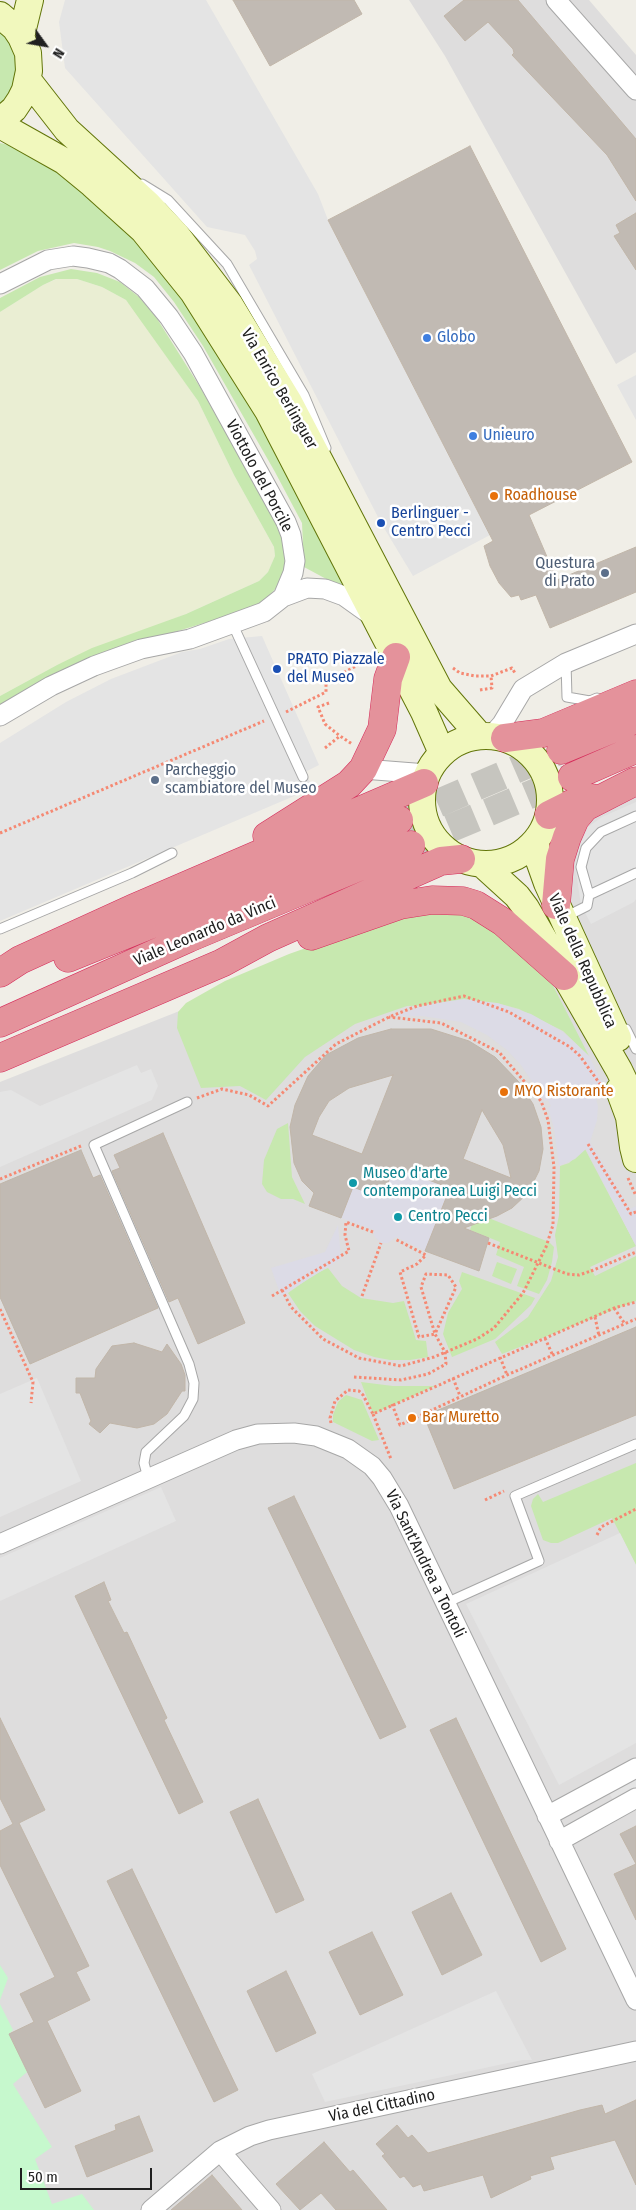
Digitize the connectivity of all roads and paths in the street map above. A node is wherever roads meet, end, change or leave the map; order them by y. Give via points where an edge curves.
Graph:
1 (30, 0) edge
2 (556, 0) edge
3 (0, 15) edge
4 (21, 37) junction
5 (28, 80) junction
6 (636, 90) edge
7 (0, 121) edge
8 (0, 125) edge
9 (0, 284) edge
10 (283, 597) junction
11 (374, 618) junction
12 (233, 625) junction
13 (636, 634) edge
14 (396, 657) junction
15 (566, 663) junction
16 (491, 676) dead end
17 (480, 690) dead end
18 (605, 694) dead end
19 (636, 694) edge
20 (329, 703) dead end
21 (0, 716) edge
22 (636, 719) edge
23 (340, 736) dead end
24 (492, 736) junction
25 (636, 749) edge
26 (561, 750) tunnel mouth
27 (442, 753) junction
28 (363, 769) junction
29 (303, 777) dead end
30 (572, 777) tunnel mouth
31 (425, 779) junction
32 (636, 781) edge
33 (611, 793) junction
34 (549, 815) junction
35 (636, 816) edge
36 (399, 820) tunnel mouth
37 (536, 841) junction
38 (411, 845) tunnel mouth
39 (172, 853) dead end
40 (472, 862) junction
41 (636, 873) edge
42 (590, 895) junction
43 (134, 908) junction
44 (559, 912) junction
45 (0, 929) edge
46 (226, 960) junction
47 (0, 973) edge
48 (0, 982) edge
49 (570, 987) junction
50 (389, 1017) junction
51 (0, 1023) edge
52 (636, 1049) edge
53 (0, 1058) edge
54 (636, 1078) edge
55 (597, 1080) dead end
56 (187, 1102) joint
57 (636, 1105) edge
58 (588, 1144) dead end
59 (94, 1145) junction
60 (636, 1159) edge
61 (0, 1179) edge
62 (636, 1212) edge
63 (373, 1232) dead end
64 (395, 1239) dead end
65 (381, 1243) dead end
66 (488, 1243) dead end
67 (636, 1252) edge
68 (282, 1290) junction
69 (272, 1296) dead end
70 (362, 1296) dead end
71 (636, 1302) edge
72 (614, 1308) junction
73 (0, 1310) edge
74 (595, 1317) junction
75 (636, 1319) edge
76 (625, 1324) junction
77 (435, 1334) junction
78 (599, 1336) junction
79 (545, 1338) junction
80 (445, 1352) junction
81 (553, 1356) junction
82 (500, 1358) junction
83 (507, 1375) junction
84 (354, 1377) dead end
85 (453, 1378) junction
86 (460, 1396) junction
87 (31, 1403) dead end
88 (392, 1404) junction
89 (373, 1414) junction
90 (336, 1428) dead end
91 (636, 1444) edge
92 (392, 1462) dead end
93 (148, 1478) junction
94 (636, 1509) edge
95 (597, 1536) dead end
96 (0, 1544) edge
97 (446, 1604) junction
98 (636, 1768) edge
99 (596, 1790) junction
100 (636, 1798) edge
101 (610, 1813) junction
102 (547, 1816) junction
103 (559, 1841) junction
104 (636, 2000) edge
105 (636, 2051) edge
106 (220, 2151) junction
107 (151, 2210) edge
108 (271, 2210) edge

1 - 4 main road
2 - 6 street
3 - 4 main road
4 - 5 main road via 29,62
5 - 7 main road via 14,110
5 - 24 main road, Via Enrico Berlinguer via 67,130 175,233 230,305 289,402 439,689
8 - 11 main road, Via Enrico Berlinguer via 64,161 92,184 143,230 193,292 268,412
9 - 10 street, Viottolo del Porcile via 48,260 74,256 120,269 156,298 193,353 286,522 294,561 293,573
10 - 11 street via 308,588 324,589 344,596
10 - 12 street, Viottolo del Porcile via 264,612
11 - 14 main road, Via Enrico Berlinguer
12 - 21 street, Viottolo del Porcile via 94,666 51,686
12 - 29 lane
13 - 15 street
14 - 27 main road, Via Enrico Berlinguer
14 - 28 highway via 388,679 382,729
15 - 18 lane via 567,697 590,701
15 - 24 street via 523,689
16 - 17 path via 492,688
19 - 24 highway via 543,733
20 - 23 path via 318,707 324,724
22 - 26 highway
24 - 27 main road via 467,738
24 - 34 main road via 531,754 545,772 551,793
25 - 30 highway
27 - 31 main road
28 - 31 street
28 - 43 highway via 349,784 273,833
31 - 40 main road via 422,804 426,824 440,845
31 - 43 highway
32 - 33 highway
33 - 34 highway via 574,802
33 - 44 highway via 585,807 569,831 560,860
34 - 37 main road
35 - 42 lane via 601,832 586,848 581,867
36 - 48 highway, Viale Leonardo da Vinci via 184,911
37 - 40 main road via 507,862
37 - 44 main road, Viale della Repubblica via 539,863
38 - 51 highway, Viale Leonardo da Vinci via 189,938
39 - 45 lane
40 - 46 highway via 441,860
40 - 49 main road, Viale della Repubblica via 513,892 526,908
41 - 42 lane
42 - 44 lane via 587,906
43 - 47 highway via 20,960
44 - 52 lane
44 - 54 main road, Viale della Repubblica
46 - 49 highway via 293,942 400,905 449,900 476,906 503,922
46 - 53 highway
49 - 57 main road, Viale della Repubblica
49 - 60 main road, Viale della Repubblica via 629,1117
50 - 55 path via 417,1006 464,996 509,1012 570,1046
50 - 56 path via 336,1044 268,1106 249,1095 222,1089
50 - 80 path via 441,1023 500,1052 541,1101 552,1139 553,1225 534,1274 515,1304 494,1328
56 - 59 lane
58 - 62 path via 631,1214
59 - 61 path via 77,1147
59 - 93 lane via 189,1364 194,1383 192,1399 184,1416 146,1452 144,1463
63 - 68 path via 346,1222 344,1235 349,1251
64 - 77 path via 426,1254 417,1264 400,1272 419,1337
65 - 70 path
66 - 67 path, bridge via 567,1274 579,1275
68 - 69 path
68 - 80 path via 291,1307 323,1339 359,1358 401,1366
71 - 72 path
72 - 74 path
72 - 76 path
73 - 87 path via 34,1382
74 - 78 path
74 - 79 path
75 - 76 path
76 - 78 path
77 - 77 path via 456,1287 448,1275 426,1274 421,1287
77 - 80 path
78 - 81 path
79 - 81 path
79 - 82 path
80 - 84 path via 446,1364 428,1374 401,1380
81 - 83 path
82 - 83 path
82 - 85 path
83 - 86 path
85 - 86 path
85 - 88 path
86 - 88 path via 400,1425
88 - 89 path
89 - 90 path via 363,1394 348,1390 339,1396 332,1410 331,1422
89 - 92 path
91 - 97 lane via 515,1496 539,1561
93 - 96 street, Via Sant'Andrea a Tontoli
93 - 97 street, Via Sant'Andrea a Tontoli via 236,1440 258,1434 294,1433 332,1441 372,1466 382,1478
94 - 95 path via 601,1527
97 - 102 street, Via Sant'Andrea a Tontoli
98 - 99 street
99 - 101 street
99 - 102 street
100 - 101 street
101 - 103 street
102 - 103 street, Via Sant'Andrea a Tontoli
103 - 104 street, Via Sant'Andrea a Tontoli
105 - 106 street, Via del Cittadino via 269,2130
106 - 107 street, Via del Cittadino
106 - 108 street

